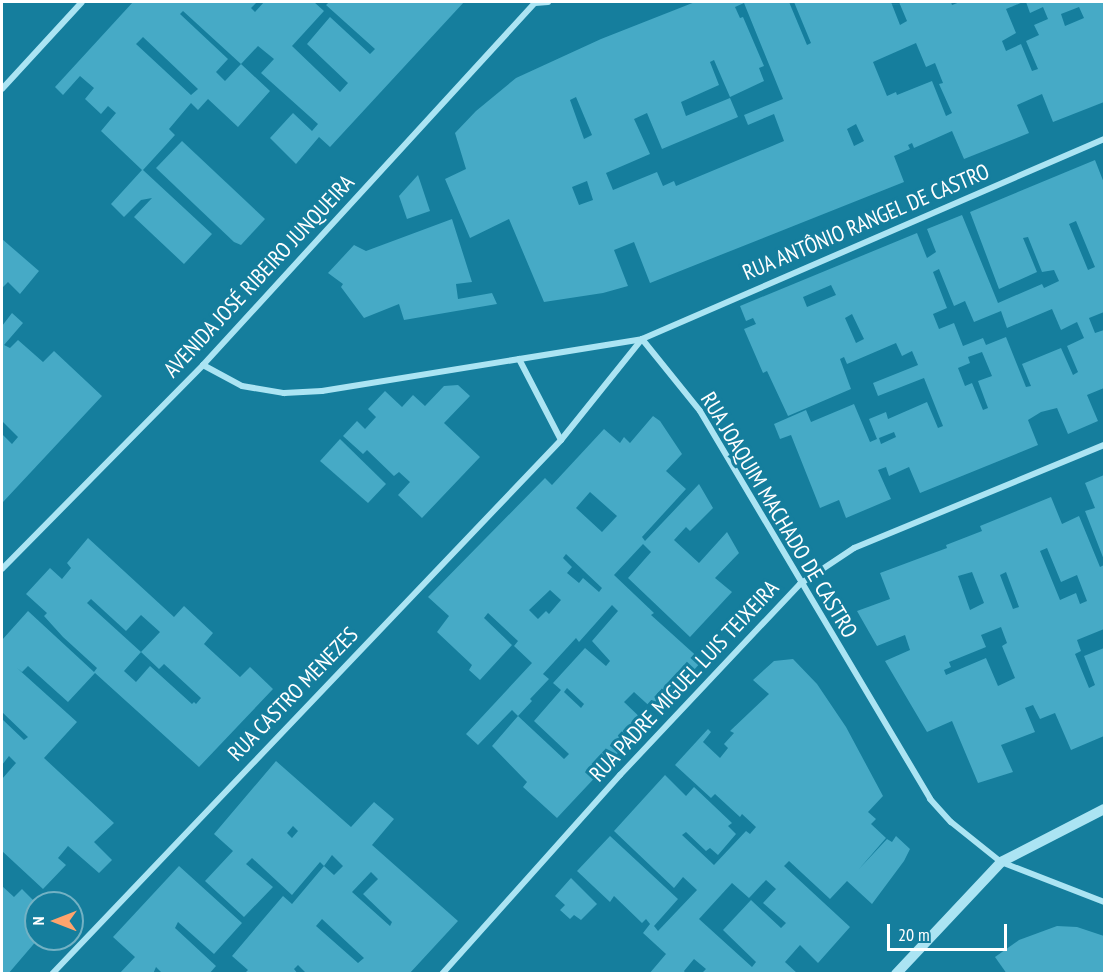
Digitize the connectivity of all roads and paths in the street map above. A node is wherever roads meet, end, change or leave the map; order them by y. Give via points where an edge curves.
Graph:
1 (82, 2) edge
2 (536, 2) edge
3 (548, 2) edge
4 (2, 89) edge
5 (1104, 139) edge
6 (642, 339) junction
7 (519, 359) junction
8 (203, 365) junction
9 (561, 440) junction
10 (1104, 445) edge
11 (2, 568) edge
12 (800, 584) junction
13 (1104, 809) edge
14 (1001, 862) junction
15 (1104, 902) edge
16 (52, 974) edge
17 (442, 974) edge
18 (896, 974) edge

1 - 4 street
2 - 3 street
2 - 8 street, AVENIDA JOSÉ RIBEIRO JUNQUEIRA
5 - 6 street, RUA ANTÔNIO RANGEL DE CASTRO
6 - 7 street
6 - 9 street, RUA CASTRO MENEZES
6 - 12 street, RUA JOAQUIM MACHADO DE CASTRO via 700,411
7 - 8 street via 322,391 284,393 242,386
7 - 9 street
8 - 11 street, AVENIDA JOSÉ RIBEIRO JUNQUEIRA
9 - 16 street, RUA CASTRO MENEZES
10 - 12 street, RUA PADRE MIGUEL LUIS TEIXEIRA via 854,548
12 - 14 street, RUA JOAQUIM MACHADO DE CASTRO via 930,799 951,822
12 - 17 street, RUA PADRE MIGUEL LUIS TEIXEIRA via 620,775
13 - 14 street
14 - 15 street, RUA JOAQUIM MACHADO DE CASTRO
14 - 18 street

